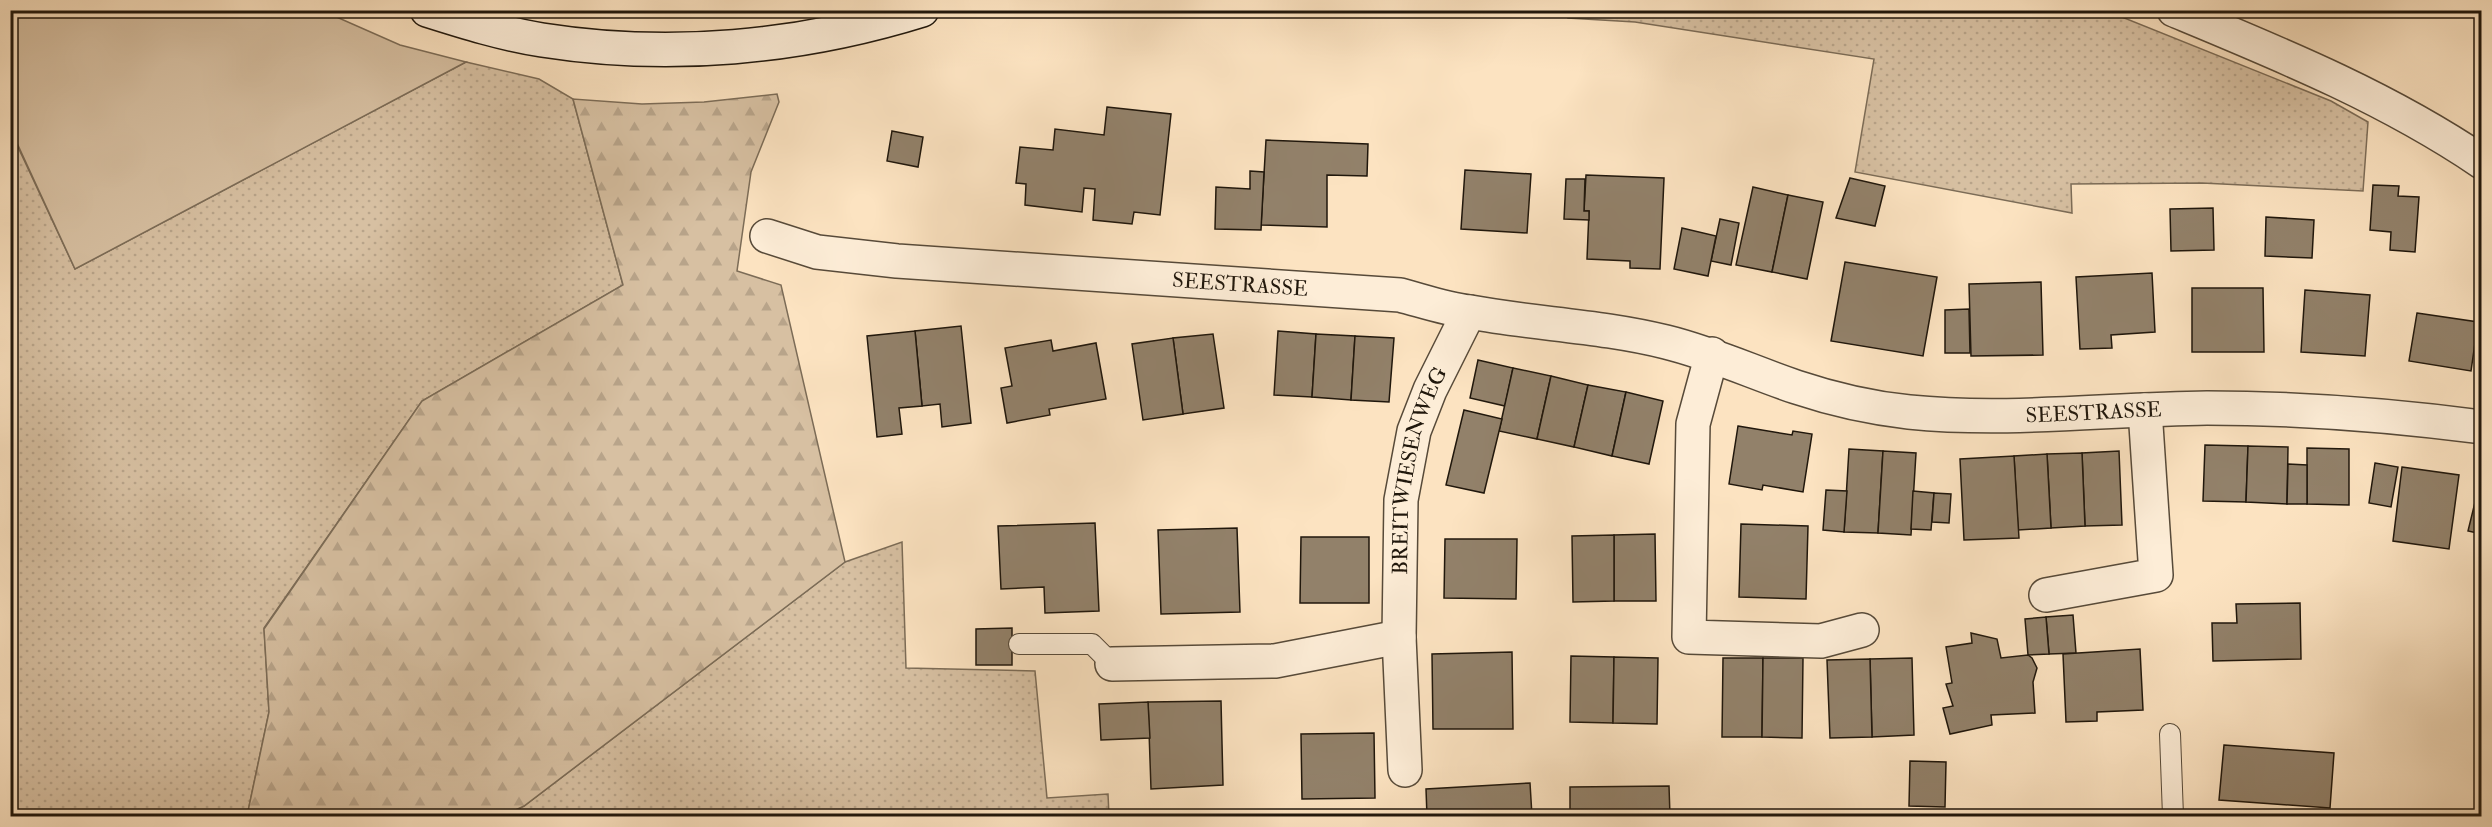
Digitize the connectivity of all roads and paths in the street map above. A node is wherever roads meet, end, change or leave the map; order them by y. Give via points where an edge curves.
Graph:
1 (427, 10) edge
2 (922, 10) edge
3 (2174, 10) edge
4 (2481, 162) edge
5 (767, 236) dead end
6 (1469, 312) junction
7 (1712, 354) junction
8 (2145, 410) junction
9 (2481, 427) edge
10 (2046, 595) dead end
11 (1862, 630) dead end
12 (1399, 637) junction
13 (1018, 644) dead end
14 (1112, 664) joint
15 (2170, 734) dead end
16 (1405, 770) dead end
17 (2173, 816) edge

1 - 2 street via 476,26 541,40 675,50 747,46 824,35
3 - 4 street via 2325,73 2391,107
5 - 6 street, SEESTRASSE via 817,252 885,260 1400,295
6 - 7 street, SEESTRASSE via 1640,337
6 - 12 street, BREITWIESENWEG via 1430,390 1407,462 1401,500
7 - 8 street, SEESTRASSE via 1797,388 1908,412 1982,415
7 - 11 street via 1693,423 1689,637 1821,641
8 - 9 street, SEESTRASSE via 2341,413
8 - 10 street via 2156,575
12 - 14 street via 1275,661
12 - 16 street, BREITWIESENWEG
13 - 14 lane via 1092,644
15 - 17 lane

